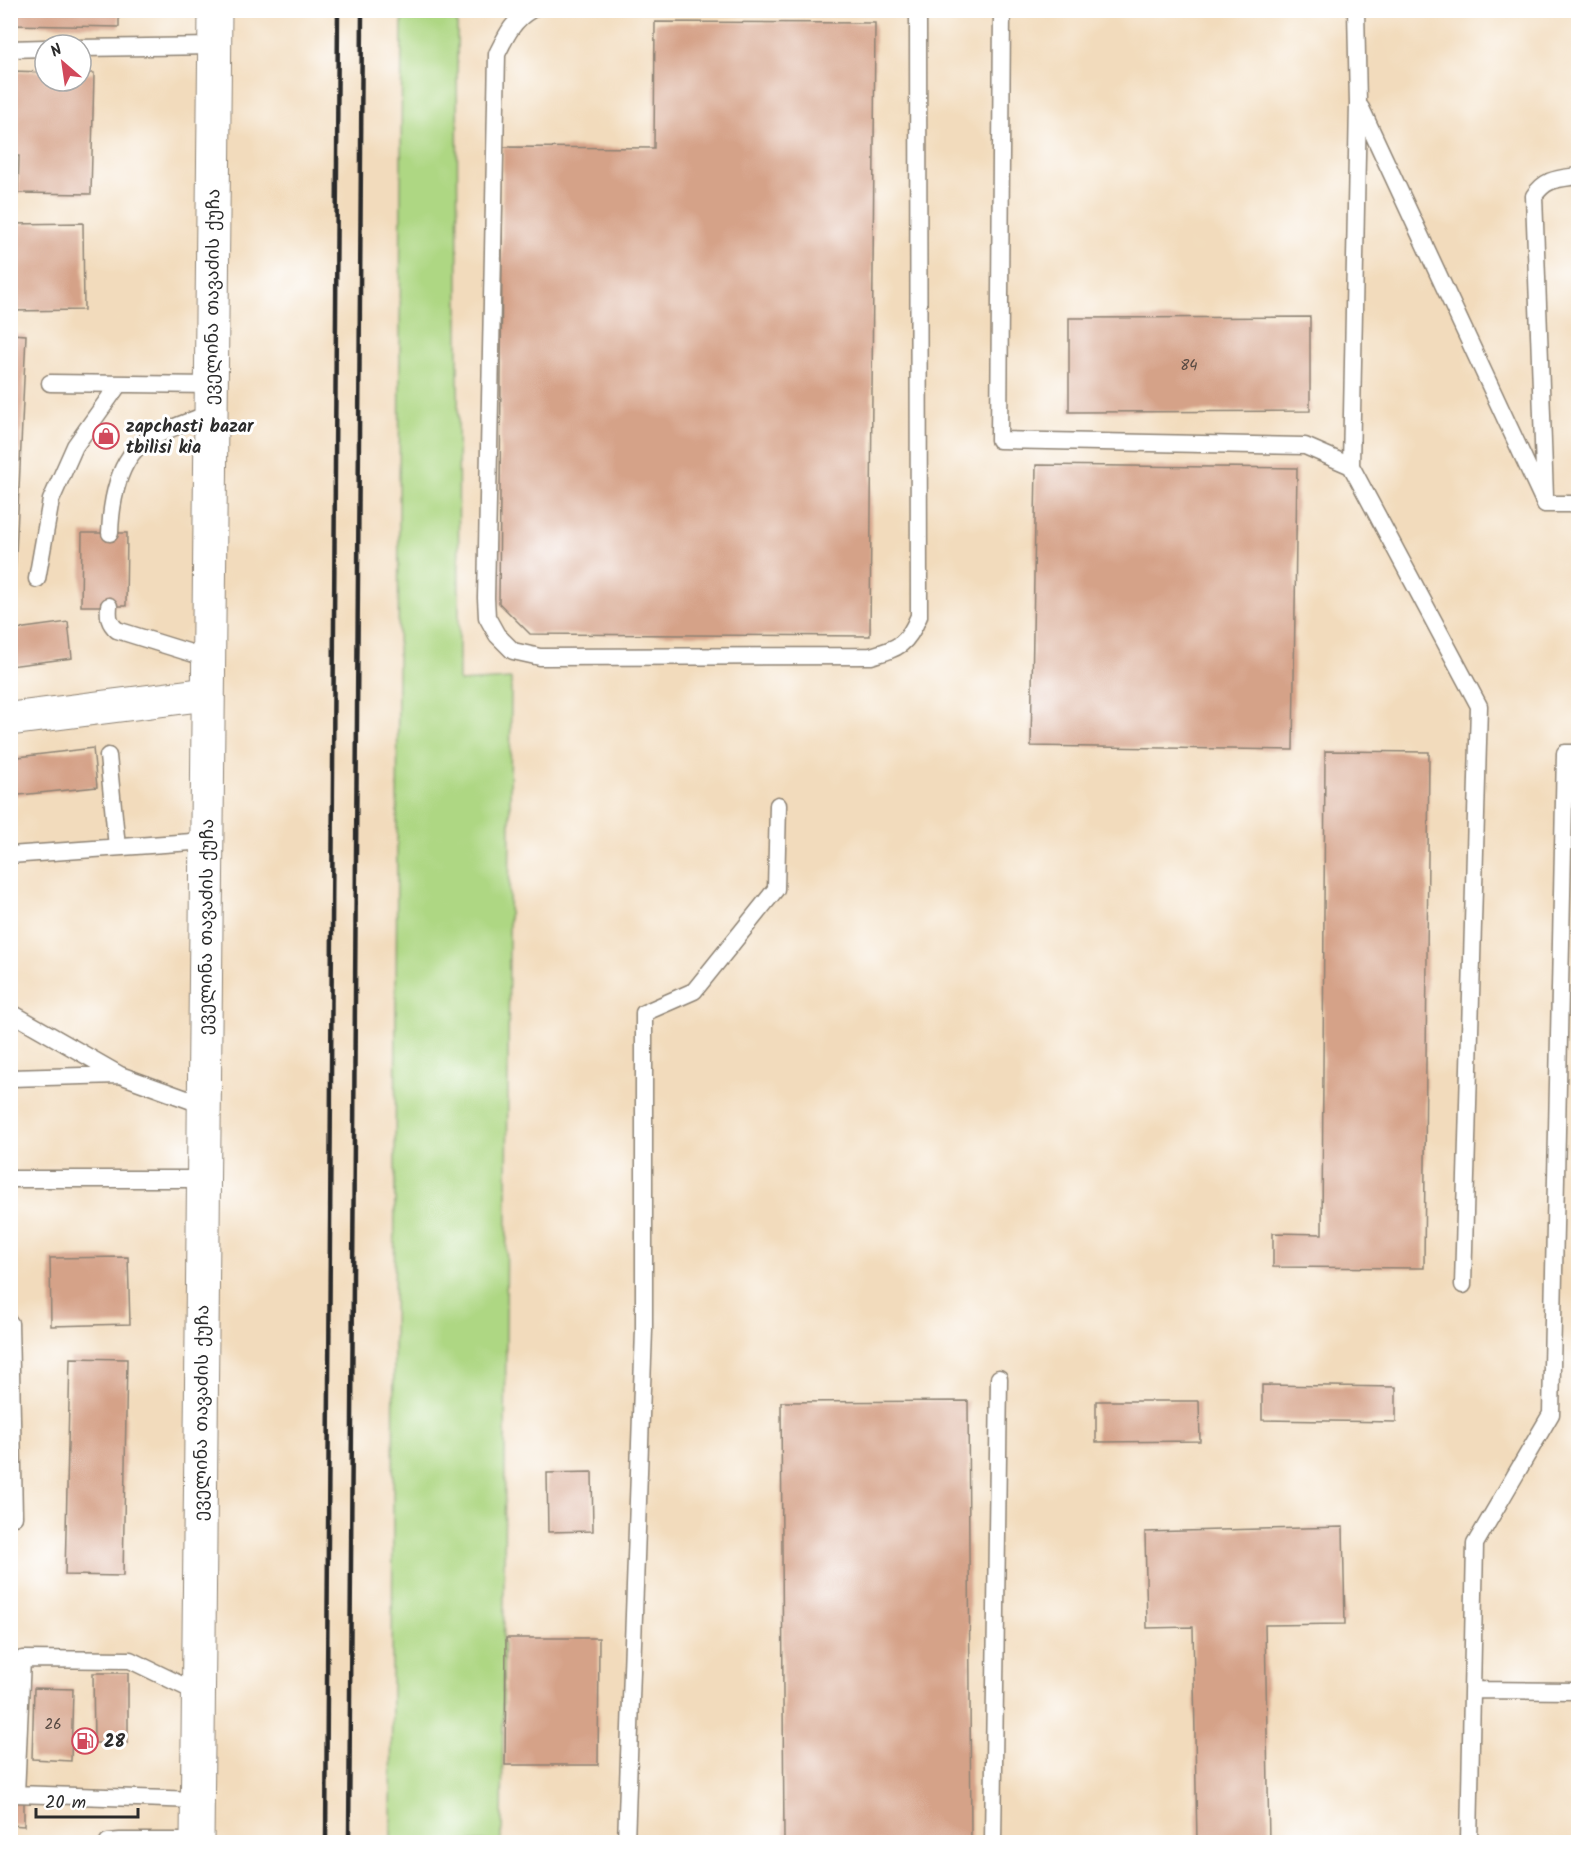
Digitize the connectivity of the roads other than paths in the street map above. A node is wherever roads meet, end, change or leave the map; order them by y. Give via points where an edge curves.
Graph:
1 (214, 10) edge
2 (531, 10) edge
3 (918, 10) edge
4 (1002, 10) edge
5 (1356, 10) edge
6 (214, 46) junction
7 (33, 48) edge
8 (93, 48) edge
9 (10, 49) edge
10 (1358, 103) junction
11 (1578, 176) edge
12 (50, 383) dead end
13 (119, 384) junction
14 (211, 399) junction
15 (1351, 466) junction
16 (1545, 504) junction
17 (1578, 504) edge
18 (110, 533) dead end
19 (37, 579) dead end
20 (108, 606) dead end
21 (207, 658) junction
22 (207, 694) junction
23 (10, 719) edge
24 (1578, 753) edge
25 (108, 756) dead end
26 (778, 805) dead end
27 (206, 841) junction
28 (117, 848) junction
29 (10, 855) edge
30 (10, 1011) edge
31 (120, 1076) junction
32 (10, 1078) edge
33 (203, 1105) junction
34 (10, 1179) edge
35 (202, 1179) junction
36 (1463, 1285) dead end
37 (10, 1323) edge
38 (999, 1378) dead end
39 (10, 1517) edge
40 (1472, 1690) junction
41 (1578, 1691) edge
42 (198, 1693) junction
43 (197, 1800) junction
44 (197, 1841) edge
45 (108, 1842) edge
46 (626, 1842) edge
47 (993, 1842) edge
48 (1469, 1842) edge

1 - 6 main road, ეველინა თავაძის ქუჩა
2 - 3 lane via 508,31 497,54 486,598 487,617 497,636 513,651 540,657 871,656 895,650 911,634 919,616
4 - 15 lane via 999,440 1305,446
5 - 10 lane
6 - 8 lane
6 - 14 main road, ეველინა თავაძის ქუჩა
7 - 9 lane
10 - 15 lane
10 - 16 lane
11 - 16 lane via 1542,185 1534,196
12 - 13 lane
13 - 14 lane
13 - 19 lane via 75,446 51,500
14 - 18 lane via 144,442 125,463 116,485
14 - 21 main road, ეველინა თავაძის ქუჩა
15 - 36 lane via 1479,706
16 - 17 lane
20 - 21 lane via 108,617 117,630
21 - 22 main road, ეველინა თავაძის ქუჩა
22 - 23 main road
22 - 27 main road, ეველინა თავაძის ქუჩა
24 - 40 lane via 1565,753 1551,1414 1475,1544
25 - 28 lane
26 - 46 lane via 776,890 694,991 644,1013 644,1329
27 - 28 lane
27 - 33 main road, ეველინა თავაძის ქუჩა
28 - 29 lane
30 - 31 lane
31 - 32 lane
31 - 33 lane
33 - 35 main road, ეველინა თავაძის ქუჩა
34 - 35 lane
35 - 42 main road, ეველინა თავაძის ქუჩა
37 - 39 lane via 14,1517
38 - 47 lane
40 - 41 lane
40 - 48 lane
42 - 43 main road, ეველინა თავაძის ქუჩა
42 - 43 lane via 130,1660 22,1659 16,1794
43 - 44 main road, ეველინა თავაძის ქუჩა
44 - 45 lane

